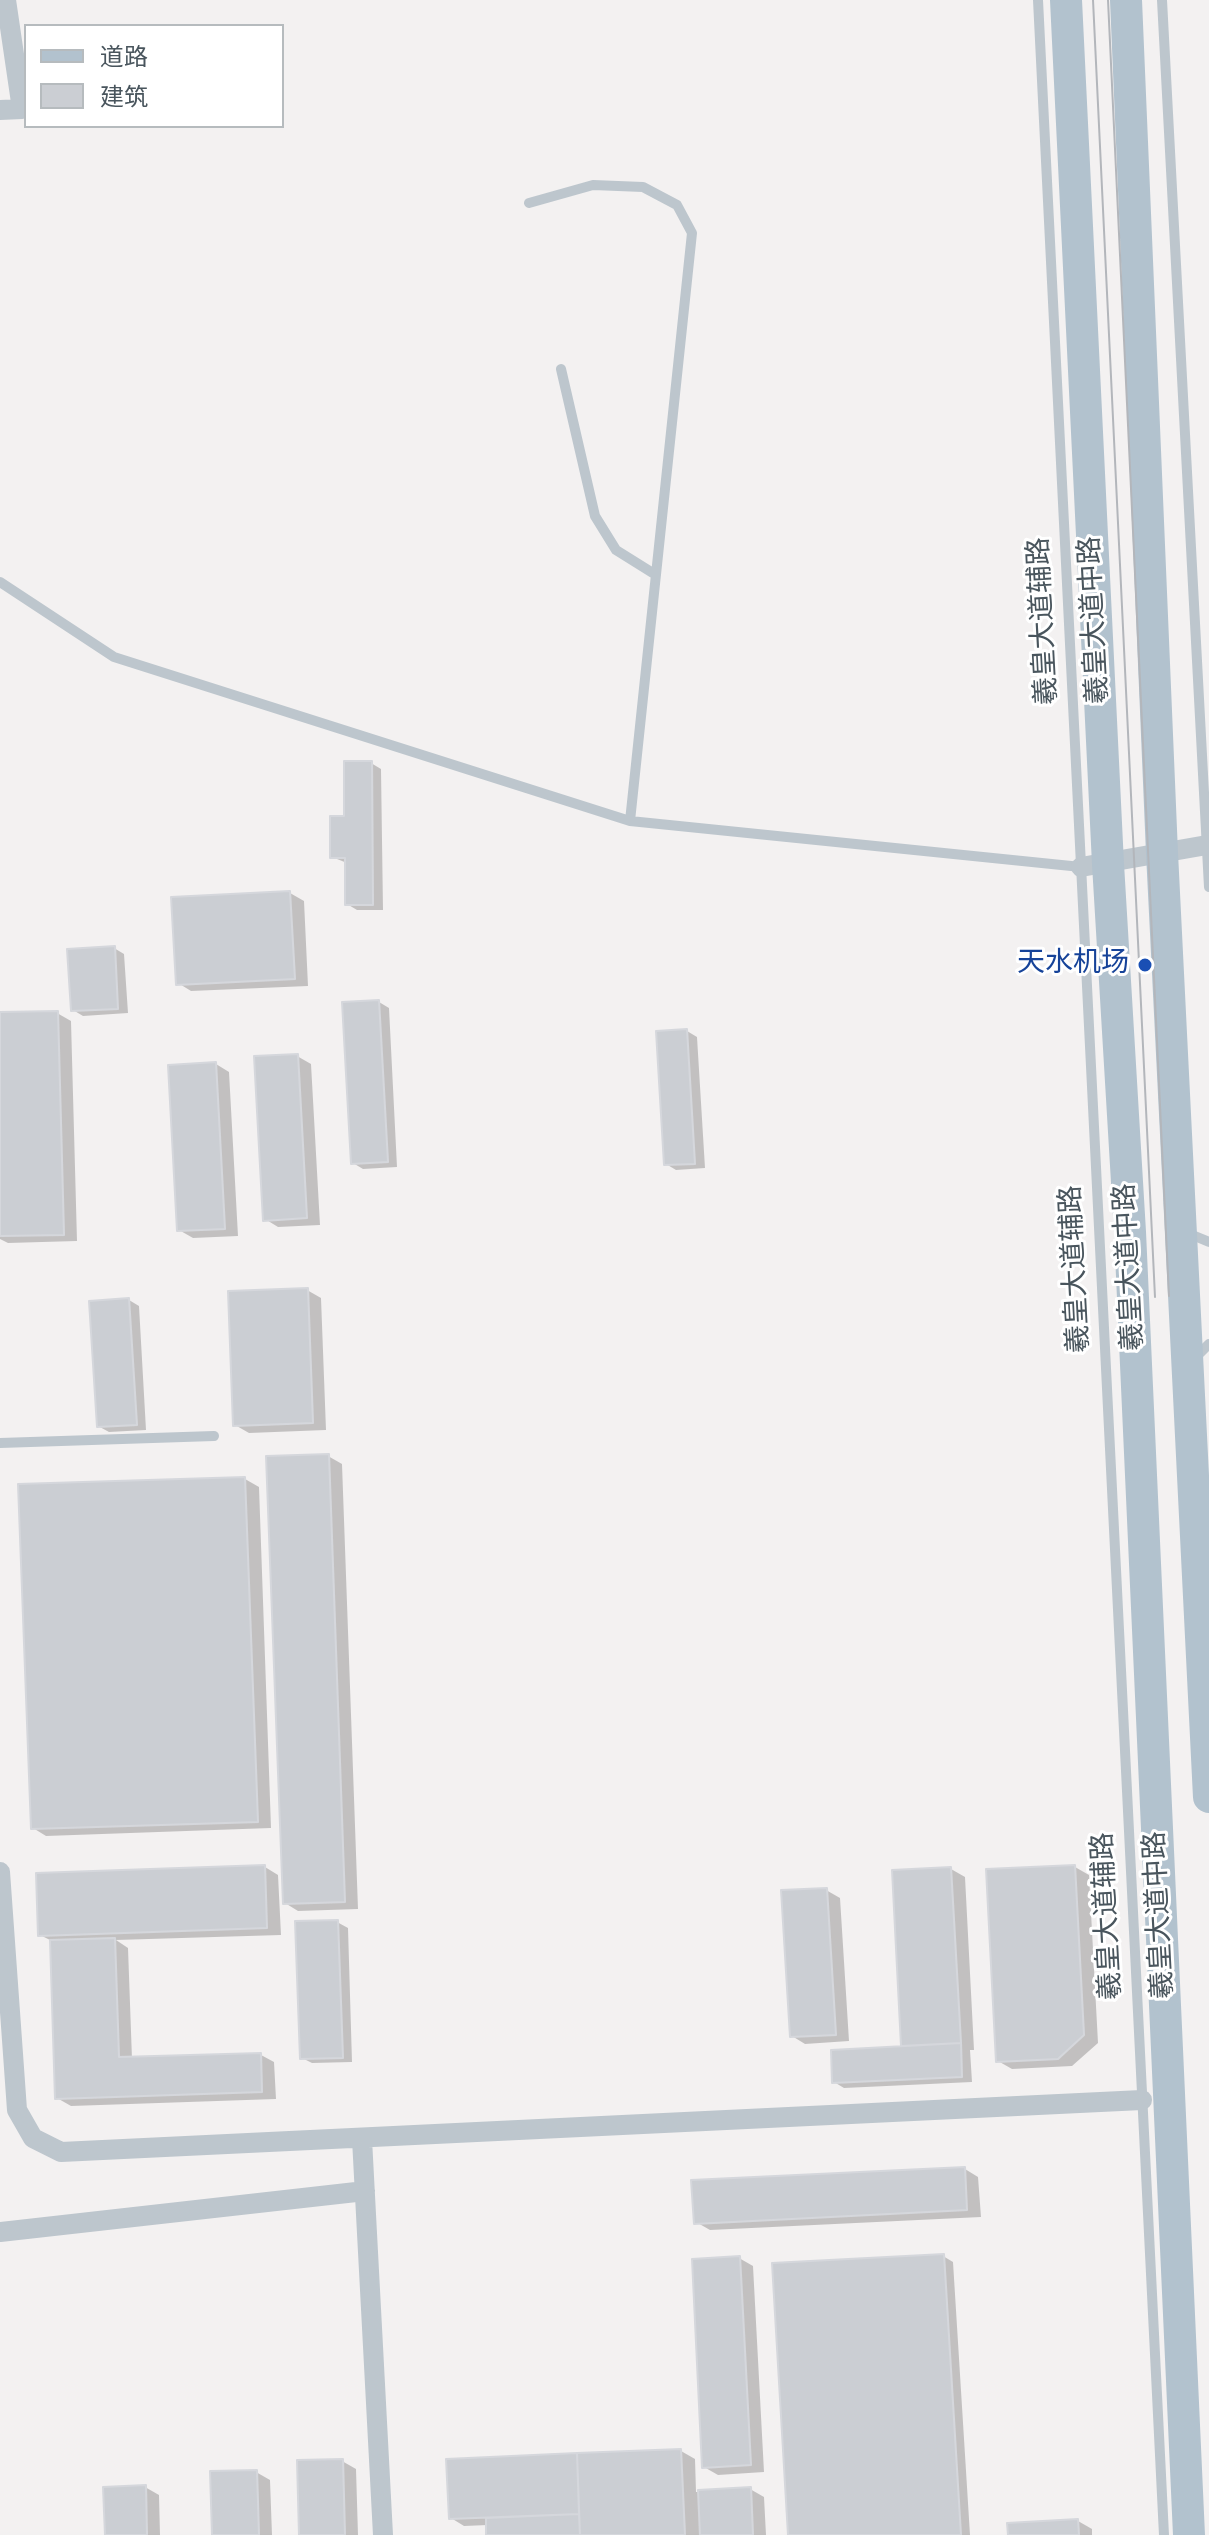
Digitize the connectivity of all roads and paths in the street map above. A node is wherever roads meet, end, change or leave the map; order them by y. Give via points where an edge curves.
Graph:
1 (6, 0) edge
2 (1038, 0) edge
3 (1066, 0) edge
4 (1126, 0) edge
5 (1162, 0) edge
6 (0, 110) edge
7 (529, 203) dead end
8 (561, 369) dead end
9 (656, 575) junction
10 (0, 582) edge
11 (630, 821) junction
12 (1208, 845) edge
13 (1162, 853) junction
14 (1094, 865) junction
15 (1209, 887) edge
16 (1195, 1236) edge
17 (1198, 1354) edge
18 (214, 1436) dead end
19 (0, 1443) edge
20 (1209, 1797) edge
21 (0, 1872) edge
22 (1142, 2100) junction
23 (362, 2139) junction
24 (365, 2191) junction
25 (0, 2232) edge
26 (383, 2535) edge
27 (1164, 2535) edge
28 (1189, 2535) edge

1 - 6 street via 22,109
2 - 14 lane, 羲皇大道辅路
3 - 14 main road, 羲皇大道中路
4 - 13 main road, 羲皇大道中路
5 - 12 lane
7 - 9 lane via 593,185 643,187 677,205 692,233
8 - 9 lane via 595,516 616,550
9 - 11 lane
10 - 11 lane via 114,657
11 - 14 lane
12 - 13 street
12 - 15 lane
13 - 14 street
13 - 16 main road, 羲皇大道中路
14 - 22 lane, 羲皇大道辅路
14 - 28 main road, 羲皇大道中路 via 1131,1248
16 - 17 main road, 羲皇大道中路
17 - 20 main road, 羲皇大道中路
18 - 19 lane
21 - 23 street via 17,2110 33,2138 61,2152 77,2153
22 - 23 street
22 - 27 lane, 羲皇大道辅路
23 - 24 street
24 - 25 street
24 - 26 street

